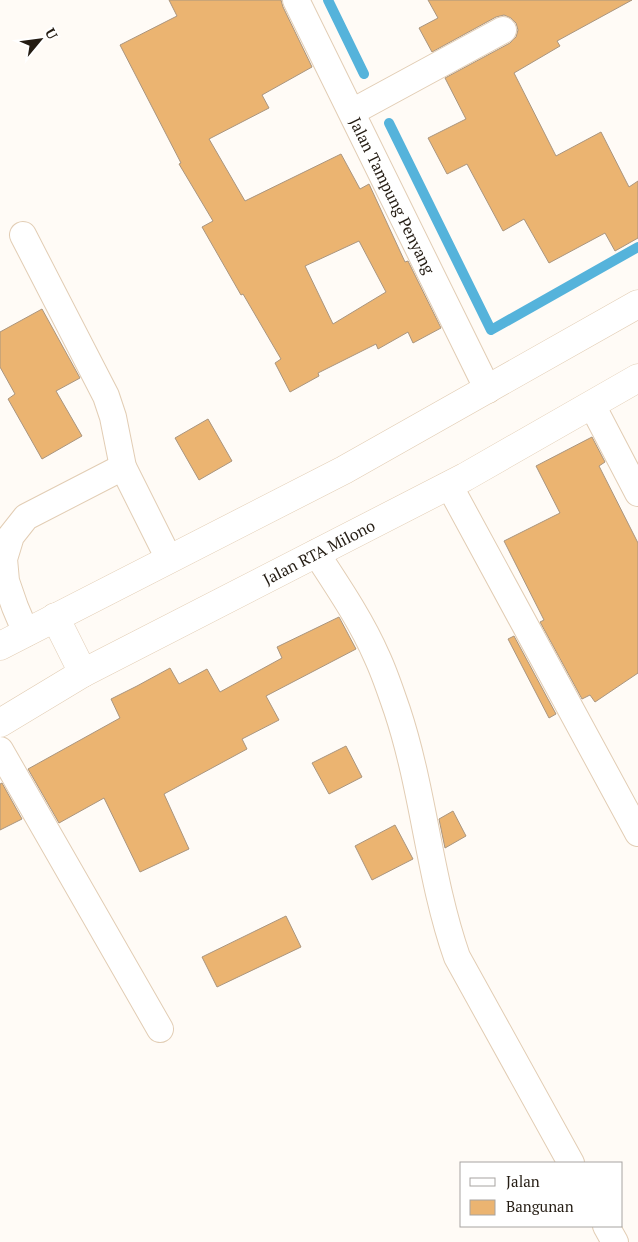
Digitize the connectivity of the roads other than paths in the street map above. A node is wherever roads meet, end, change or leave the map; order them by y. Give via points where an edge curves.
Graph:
1 (296, 0) edge
2 (503, 30) dead end
3 (352, 112) junction
4 (23, 235) dead end
5 (638, 304) edge
6 (638, 378) edge
7 (488, 390) junction
8 (592, 405) junction
9 (123, 467) junction
10 (449, 485) junction
11 (638, 493) edge
12 (316, 553) junction
13 (169, 560) junction
14 (55, 617) junction
15 (26, 633) junction
16 (0, 646) edge
17 (83, 673) junction
18 (0, 723) edge
19 (0, 750) edge
20 (638, 834) edge
21 (160, 1029) dead end
22 (570, 1162) edge
23 (607, 1227) edge
24 (615, 1242) edge

1 - 3 street, Jalan Tampung Penyang
2 - 3 street
3 - 7 street, Jalan Tampung Penyang
4 - 9 street via 106,396
5 - 7 highway
6 - 8 highway, Jalan RTA Milono
7 - 13 highway via 344,470
8 - 10 highway, Jalan RTA Milono
8 - 11 street
9 - 13 street
9 - 15 street via 26,517 11,536 4,559 6,582
10 - 12 highway, Jalan RTA Milono
10 - 20 street
12 - 17 highway, Jalan RTA Milono
12 - 22 street via 377,656 398,712 448,931 457,957
13 - 14 highway
14 - 15 highway
14 - 17 highway
15 - 16 highway
17 - 18 highway, Jalan RTA Milono
19 - 21 street
23 - 24 street

